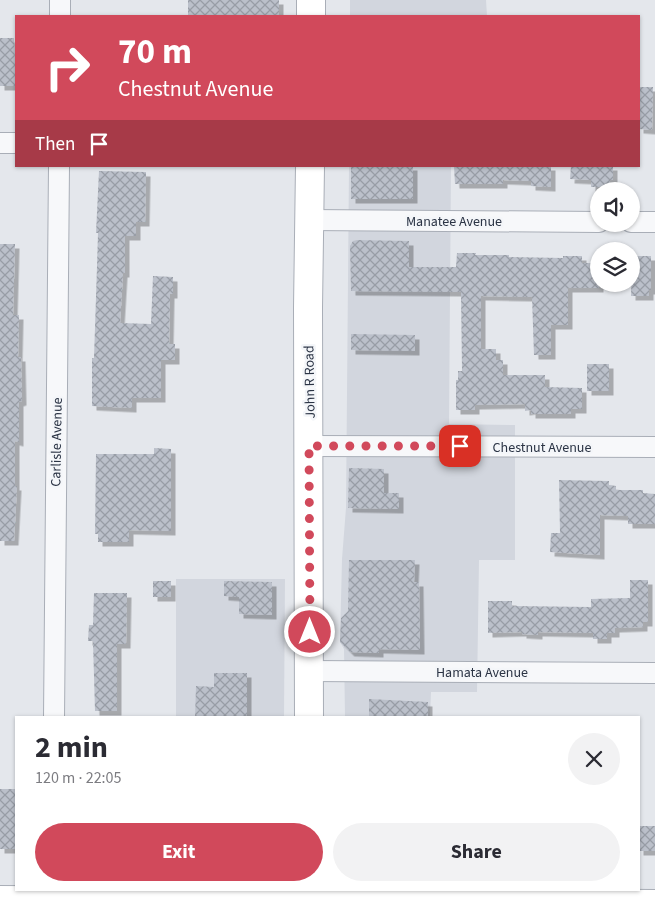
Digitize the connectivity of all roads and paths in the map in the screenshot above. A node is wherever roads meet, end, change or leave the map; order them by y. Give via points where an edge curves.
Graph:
1 (60, 0) edge
2 (311, 0) edge
3 (60, 15) edge
4 (311, 15) edge
5 (0, 143) edge
6 (15, 143) edge
7 (59, 167) edge
8 (310, 167) edge
9 (309, 220) junction
10 (590, 222) edge
11 (640, 222) edge
12 (655, 222) edge
13 (309, 446) junction
14 (655, 447) edge
15 (310, 671) junction
16 (655, 673) edge
17 (54, 716) edge
18 (309, 716) edge
19 (52, 896) edge
20 (0, 900) edge
21 (309, 900) edge
22 (655, 904) edge

1 - 3 street
2 - 4 street
5 - 6 street
7 - 17 street, Carlisle Avenue
8 - 9 street, John R Road
9 - 10 street, Manatee Avenue
9 - 13 street, John R Road
11 - 12 street
13 - 14 street, Chestnut Avenue
13 - 15 street, John R Road
15 - 16 street, Hamata Avenue
15 - 18 street, John R Road
19 - 20 street
19 - 21 street
21 - 22 street

